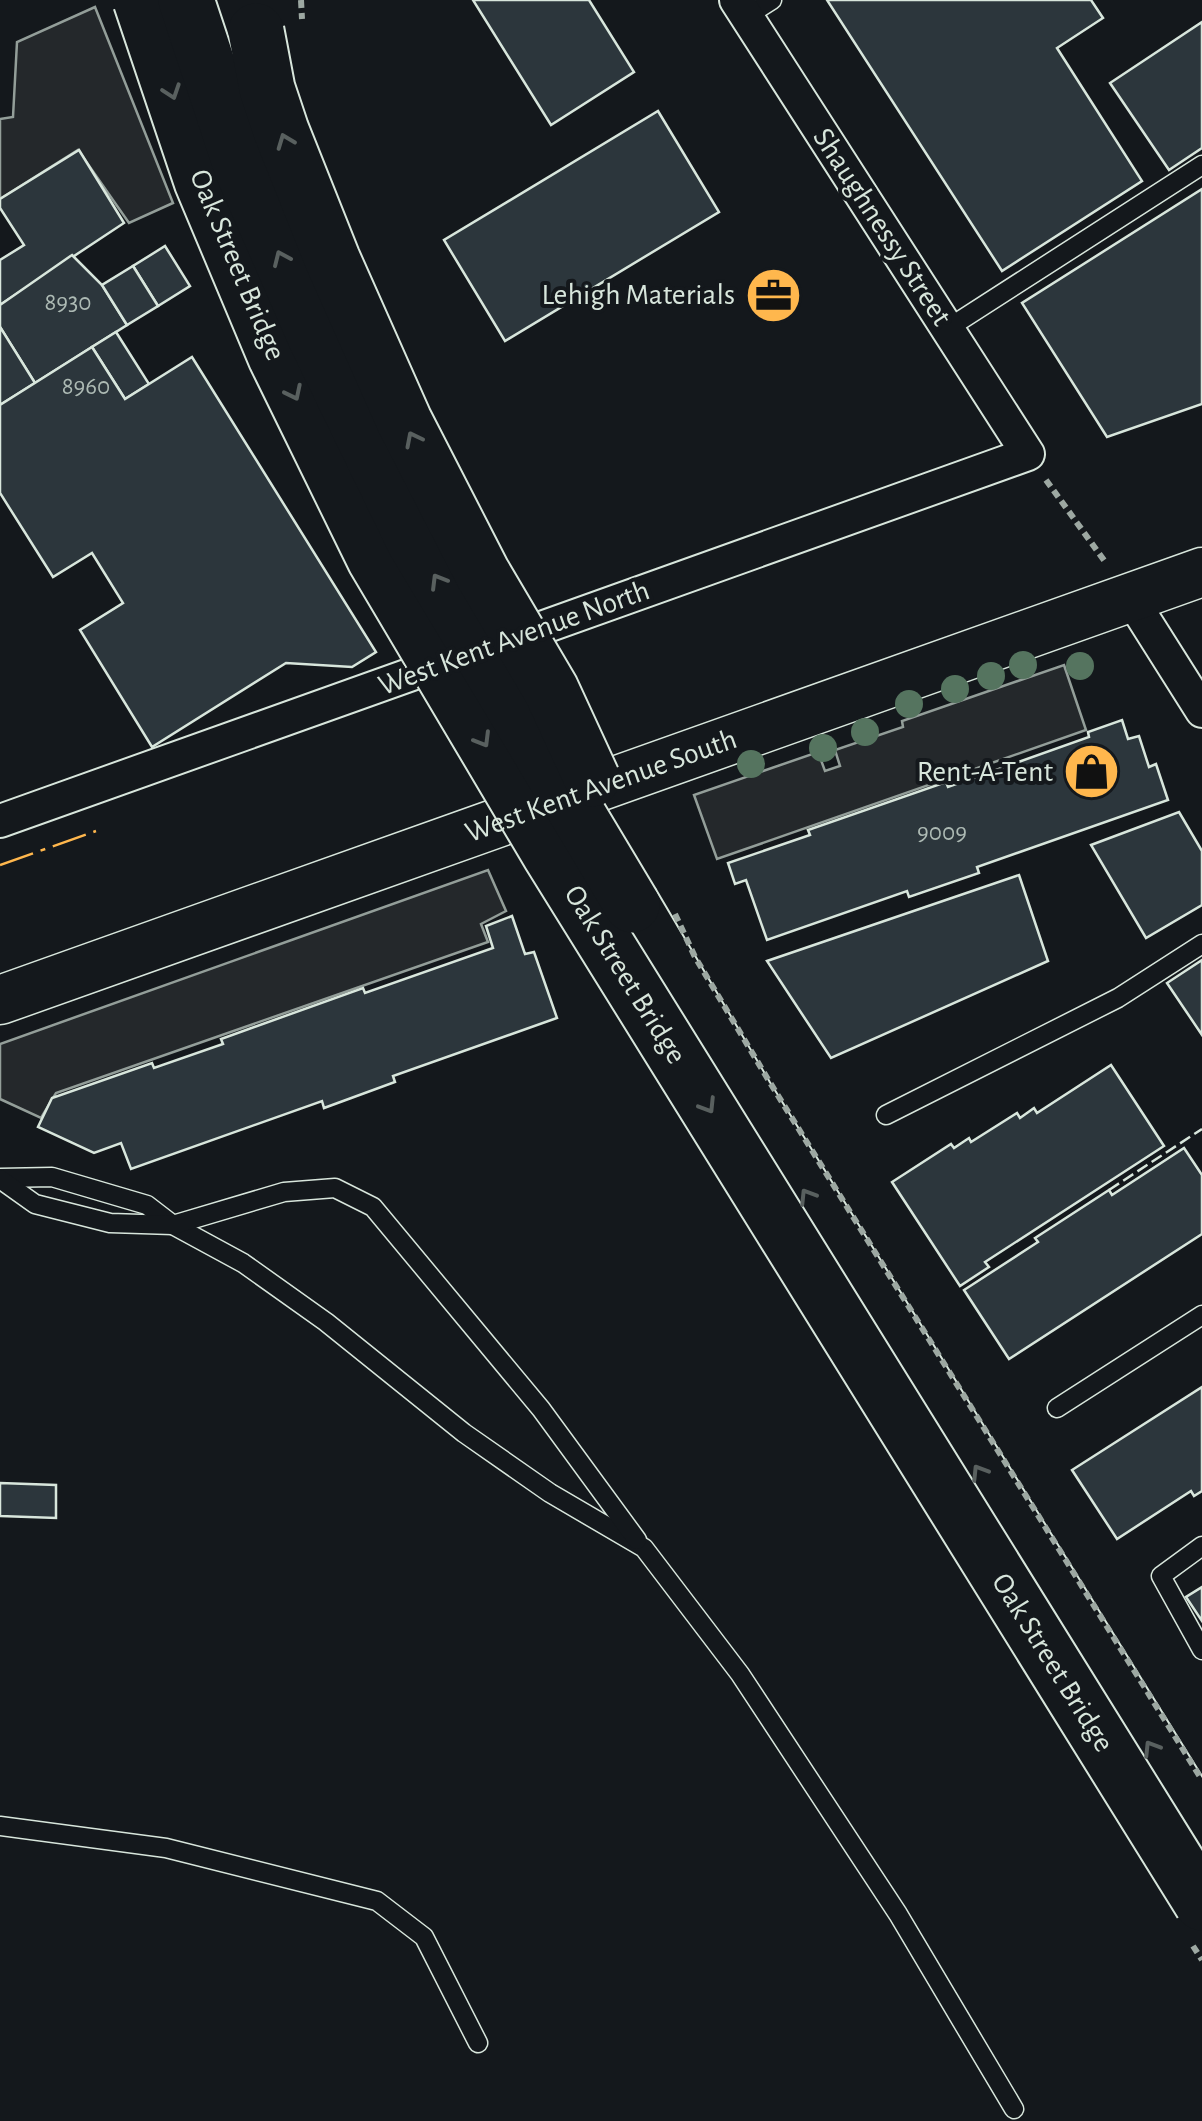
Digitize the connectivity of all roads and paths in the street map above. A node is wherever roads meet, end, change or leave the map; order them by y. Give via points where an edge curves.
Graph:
1 (140, 0) edge
2 (186, 0) edge
3 (752, 5) edge
4 (256, 15) edge
5 (1202, 165) edge
6 (948, 329) junction
7 (1028, 454) junction
8 (1202, 572) edge
9 (1130, 597) junction
10 (1202, 711) edge
11 (0, 821) edge
12 (651, 905) junction
13 (1202, 944) edge
14 (0, 1000) edge
15 (886, 1115) dead end
16 (0, 1178) edge
17 (173, 1224) junction
18 (1202, 1315) edge
19 (1057, 1408) dead end
20 (1202, 1546) edge
21 (644, 1548) junction
22 (1202, 1650) edge
23 (1202, 1780) edge
24 (0, 1826) edge
25 (1202, 1830) edge
26 (1202, 1903) edge
27 (478, 2042) dead end
28 (1014, 2109) dead end

1 -> 26 highway, Oak Street Bridge, bridge via 202,181 375,559 550,854
12 -> 2 highway, Oak Street Bridge, bridge via 406,524 242,169
3 - 6 street, Shaughnessy Street
12 -> 4 highway, bridge via 551,690 404,421 332,260 267,89
5 - 6 lane
6 - 7 street, Shaughnessy Street
7 - 9 path
7 - 11 street, West Kent Avenue North
8 - 9 street, West Kent Avenue South
9 - 10 street
9 - 14 street, West Kent Avenue South
12 - 23 path, bridge via 695,957
25 -> 12 highway, Oak Street Bridge via 756,1113
13 - 15 lane via 1118,998
16 - 17 lane via 52,1176 147,1206
16 - 17 lane via 36,1204 110,1223
17 - 21 lane via 326,1322 550,1493
17 - 21 lane via 284,1192 335,1188 373,1207 541,1409
18 - 19 lane
20 - 22 lane via 1161,1576
21 - 28 lane via 740,1674 898,1914
24 - 27 lane via 166,1848 377,1900 424,1937

